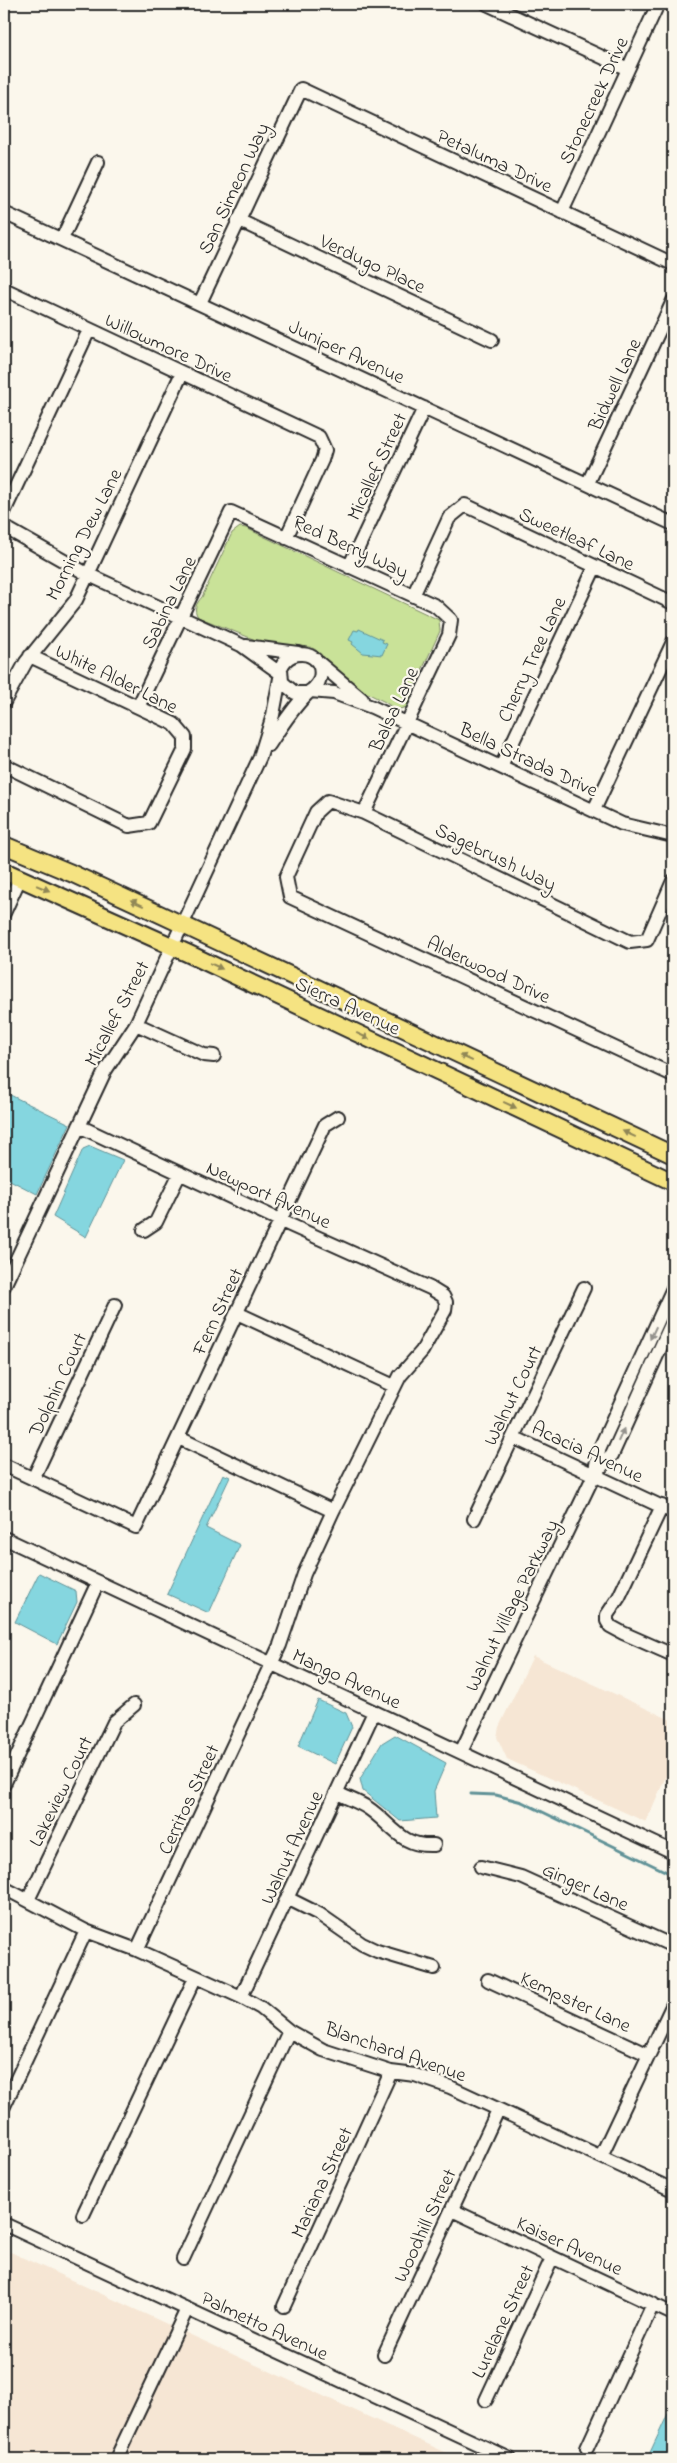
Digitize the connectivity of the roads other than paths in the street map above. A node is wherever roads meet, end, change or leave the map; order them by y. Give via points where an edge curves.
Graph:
1 (487, 4) edge
2 (658, 4) edge
3 (628, 69) junction
4 (301, 89) joint
5 (98, 162) dead end
6 (562, 212) junction
7 (4, 213) edge
8 (238, 220) junction
9 (62, 239) junction
10 (673, 264) edge
11 (4, 289) edge
12 (673, 301) edge
13 (200, 303) junction
14 (89, 330) junction
15 (492, 340) dead end
16 (182, 374) junction
17 (424, 408) junction
18 (588, 483) junction
19 (4, 512) edge
20 (231, 512) joint
21 (673, 524) edge
22 (4, 527) edge
23 (286, 538) junction
24 (349, 567) junction
25 (595, 567) junction
26 (87, 574) junction
27 (413, 596) junction
28 (673, 604) edge
29 (181, 616) junction
30 (451, 620) joint
31 (673, 642) edge
32 (241, 645) junction
33 (298, 653) junction
34 (30, 656) junction
35 (316, 660) junction
36 (280, 676) junction
37 (309, 692) junction
38 (4, 702) edge
39 (138, 707) junction
40 (372, 707) junction
41 (407, 722) junction
42 (260, 757) junction
43 (4, 765) edge
44 (501, 767) junction
45 (594, 810) junction
46 (364, 813) junction
47 (673, 836) edge
48 (4, 845) edge
49 (4, 871) edge
50 (20, 878) junction
51 (673, 881) edge
52 (290, 897) joint
53 (670, 898) edge
54 (4, 913) edge
55 (182, 924) junction
56 (172, 946) junction
57 (136, 1024) junction
58 (214, 1056) dead end
59 (673, 1075) edge
60 (338, 1117) dead end
61 (79, 1126) junction
62 (673, 1155) edge
63 (180, 1173) junction
64 (673, 1182) edge
65 (281, 1221) junction
66 (144, 1230) dead end
67 (4, 1286) edge
68 (584, 1288) dead end
69 (673, 1288) edge
70 (115, 1305) dead end
71 (236, 1313) junction
72 (673, 1320) edge
73 (394, 1386) junction
74 (513, 1437) junction
75 (179, 1438) junction
76 (4, 1465) edge
77 (594, 1474) junction
78 (33, 1479) junction
79 (668, 1509) edge
80 (333, 1511) junction
81 (474, 1519) dead end
82 (4, 1538) edge
83 (98, 1582) junction
84 (672, 1650) edge
85 (272, 1663) junction
86 (134, 1705) dead end
87 (374, 1712) junction
88 (462, 1752) junction
89 (4, 1784) edge
90 (337, 1792) junction
91 (434, 1845) dead end
92 (673, 1852) edge
93 (482, 1867) dead end
94 (4, 1888) edge
95 (287, 1898) junction
96 (28, 1900) junction
97 (86, 1931) junction
98 (673, 1946) edge
99 (137, 1950) junction
100 (434, 1968) dead end
101 (195, 1978) junction
102 (488, 1980) dead end
103 (241, 1997) junction
104 (673, 2004) edge
105 (289, 2031) junction
106 (649, 2055) junction
107 (391, 2072) junction
108 (4, 2106) edge
109 (498, 2110) junction
110 (602, 2156) junction
111 (673, 2190) edge
112 (452, 2210) junction
113 (83, 2215) dead end
114 (4, 2224) edge
115 (552, 2258) junction
116 (183, 2259) dead end
117 (653, 2304) junction
118 (284, 2306) dead end
119 (187, 2309) junction
120 (673, 2314) edge
121 (384, 2355) dead end
122 (486, 2400) dead end
123 (587, 2448) dead end
124 (116, 2459) edge
125 (510, 2459) edge

1 - 3 street
2 - 3 street, Stonecreek Drive
3 - 6 street, Stonecreek Drive
4 - 6 street, Petaluma Drive
4 - 8 street, San Simeon Way
5 - 9 street
6 - 10 street, Petaluma Drive
7 - 9 street, Juniper Avenue
8 - 13 street, San Simeon Way
8 - 15 street, Verdugo Place
9 - 13 street, Juniper Avenue
11 - 14 street, Willowmore Drive
12 - 18 street, Bidwell Lane
13 - 17 street, Juniper Avenue
14 - 16 street, Willowmore Drive
14 - 19 street
16 - 23 street, Willowmore Drive via 319,437 325,450 322,460
16 - 26 street, Morning Dew Lane
17 - 18 street, Juniper Avenue
17 - 24 street, Micallef Street
18 - 21 street, Juniper Avenue
20 - 23 street, Red Berry Way
20 - 29 street, Sabina Lane
22 - 26 street
23 - 24 street, Red Berry Way
24 - 27 street, Red Berry Way
25 - 27 street, Sweetleaf Lane via 465,506 449,518
25 - 28 street, Sweetleaf Lane
25 - 44 street, Cherry Tree Lane
26 - 29 street
26 - 34 street, Morning Dew Lane via 76,600
27 - 30 street, Red Berry Way via 436,606
29 - 32 street
29 - 39 street, Sabina Lane
30 - 41 street, Balsa Lane via 449,635
31 - 45 street
32 - 33 street
32 - 36 street
33 - 35 street
33 - 36 street via 286,658
34 - 38 street, Morning Dew Lane
34 - 39 street, White Alder Lane
35 - 37 street via 320,666 320,679
35 - 40 street, Bella Strada Drive
36 - 37 street via 289,691
36 - 42 street, Micallef Street via 274,715
37 - 40 street, Bella Strada Drive via 334,693
37 - 42 street, Micallef Street
39 - 43 street, White Alder Lane via 174,724 185,736 186,749 149,824 129,826
40 - 41 street, Bella Strada Drive
41 - 44 street, Bella Strada Drive
41 - 46 street, Balsa Lane
42 - 55 street, Micallef Street
44 - 45 street, Bella Strada Drive
45 - 47 street, Bella Strada Drive via 622,824
46 - 52 street, Sagebrush Way via 328,801 316,812 286,877
46 - 53 street, Sagebrush Way via 630,942 647,940
55 -> 48 main road, Sierra Avenue
49 - 50 main road, Sierra Avenue
50 - 54 street
50 -> 56 main road, Sierra Avenue
51 - 53 street
52 - 59 street, Alderwood Drive
55 - 56 street, Micallef Street
62 -> 55 main road, Sierra Avenue
56 - 57 street, Micallef Street
56 -> 64 main road, Sierra Avenue
57 - 58 street via 204,1055
57 - 61 street, Micallef Street via 105,1072
60 - 65 street, Fern Street via 325,1124
61 - 63 street, Newport Avenue
61 - 67 street, Micallef Street
63 - 65 street, Newport Avenue
63 - 66 street via 156,1222
65 - 71 street, Fern Street
65 - 73 street, Newport Avenue via 443,1296 445,1310 430,1338
68 - 74 street, Walnut Court
69 -> 77 street, Walnut Village Parkway via 599,1450
70 - 78 street, Dolphin Court
71 - 73 street
71 - 75 street, Fern Street
77 -> 72 street, Walnut Village Parkway via 612,1455
73 - 80 street, Cerritos Street
74 - 77 street, Acacia Avenue
74 - 81 street, Walnut Court
75 - 78 street, Fern Street via 136,1527
75 - 80 street
76 - 78 street
77 - 79 street, Acacia Avenue
77 - 88 street, Walnut Village Parkway
79 - 84 street via 607,1615 607,1622 623,1633
80 - 85 street, Cerritos Street via 304,1574 287,1630
82 - 83 street, Mango Avenue
83 - 85 street, Mango Avenue
83 - 89 street
85 - 87 street, Mango Avenue
85 - 99 street, Cerritos Street
86 - 96 street, Lakeview Court via 114,1722
87 - 88 street, Mango Avenue
87 - 90 street, Walnut Avenue
88 - 92 street, Mango Avenue
90 - 91 street via 369,1809 406,1841 421,1846
90 - 95 street, Walnut Avenue
93 - 98 street, Ginger Lane via 521,1877
94 - 96 street, Blanchard Avenue
95 - 100 street via 376,1951
95 - 103 street, Walnut Avenue
96 - 97 street, Blanchard Avenue
97 - 99 street, Blanchard Avenue
97 - 108 street
99 - 101 street, Blanchard Avenue
101 - 103 street, Blanchard Avenue
101 - 113 street
102 - 106 street, Kempster Lane
103 - 105 street, Blanchard Avenue via 261,2008
104 - 106 street
105 - 107 street, Blanchard Avenue via 324,2050
105 - 116 street
106 - 110 street
107 - 109 street, Blanchard Avenue via 435,2080
107 - 118 street, Mariana Street
109 - 110 street, Blanchard Avenue
109 - 112 street, Woodhill Street
110 - 111 street, Blanchard Avenue
112 - 115 street, Kaiser Avenue
112 - 121 street, Woodhill Street
114 - 119 street, Palmetto Avenue
115 - 117 street, Kaiser Avenue
115 - 122 street, Lurelane Street
117 - 120 street, Kaiser Avenue
117 - 123 street
119 - 124 street
119 - 125 street, Palmetto Avenue

